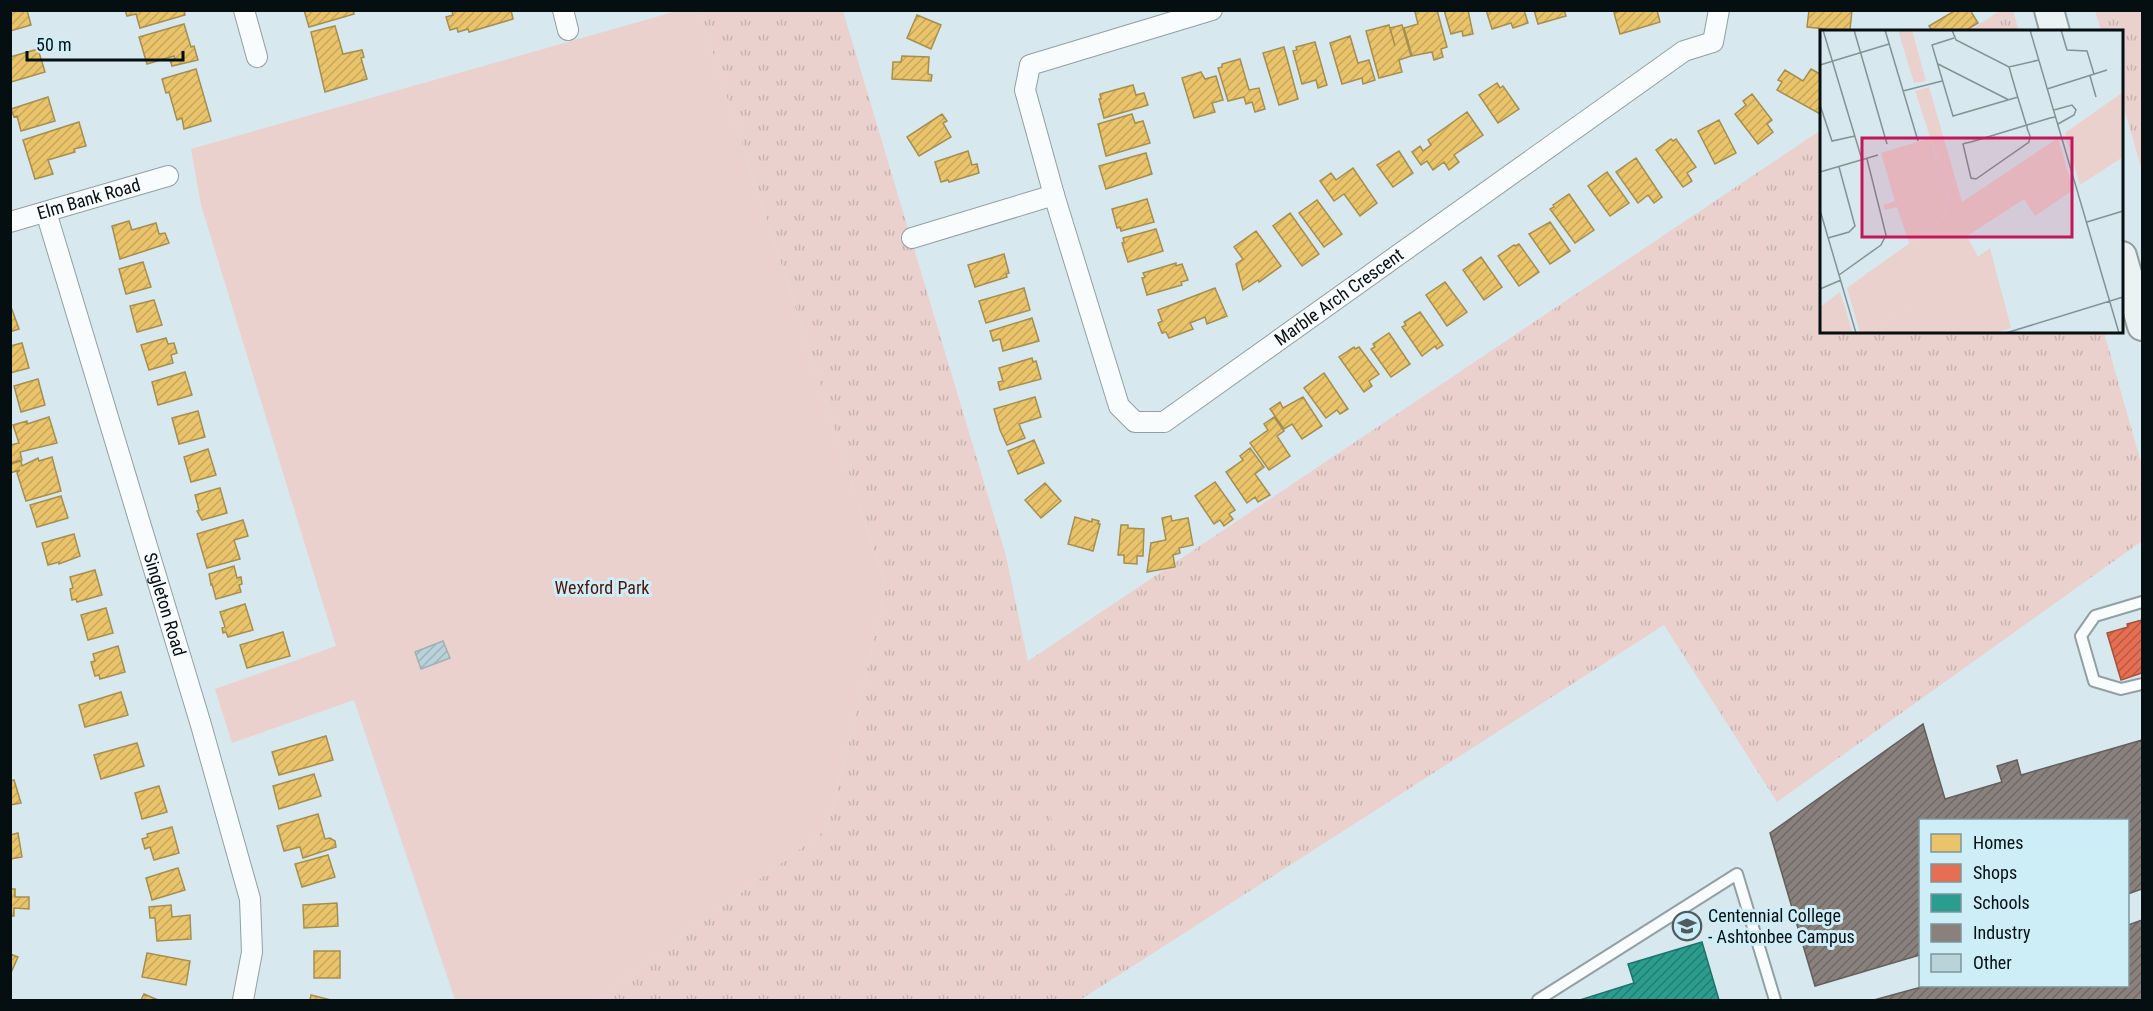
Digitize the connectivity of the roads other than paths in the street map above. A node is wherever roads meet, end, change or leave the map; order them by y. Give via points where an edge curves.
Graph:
1 (244, 10) edge
2 (563, 10) edge
3 (1212, 10) edge
4 (1719, 10) edge
5 (2049, 10) edge
6 (568, 30) dead end
7 (2054, 30) edge
8 (257, 57) dead end
9 (168, 176) dead end
10 (1054, 195) junction
11 (46, 212) junction
12 (10, 222) edge
13 (912, 238) dead end
14 (2123, 263) edge
15 (2142, 326) edge
16 (2142, 602) edge
17 (2142, 684) edge
18 (243, 1000) edge
19 (1538, 1000) edge
20 (1775, 1000) edge

1 - 8 street
2 - 6 street
3 - 10 street, Marble Arch Crescent via 1030,65 1025,90
4 - 10 street, Marble Arch Crescent via 1713,42 1684,51 1164,422 1135,422 1119,406
5 - 7 main road
9 - 11 street, Elm Bank Road
10 - 13 street
11 - 12 street, Elm Bank Road
11 - 18 street, Singleton Road via 250,899 252,952
14 - 15 main road
16 - 17 lane via 2095,615 2081,636 2094,681 2121,689
19 - 20 lane via 1737,874

